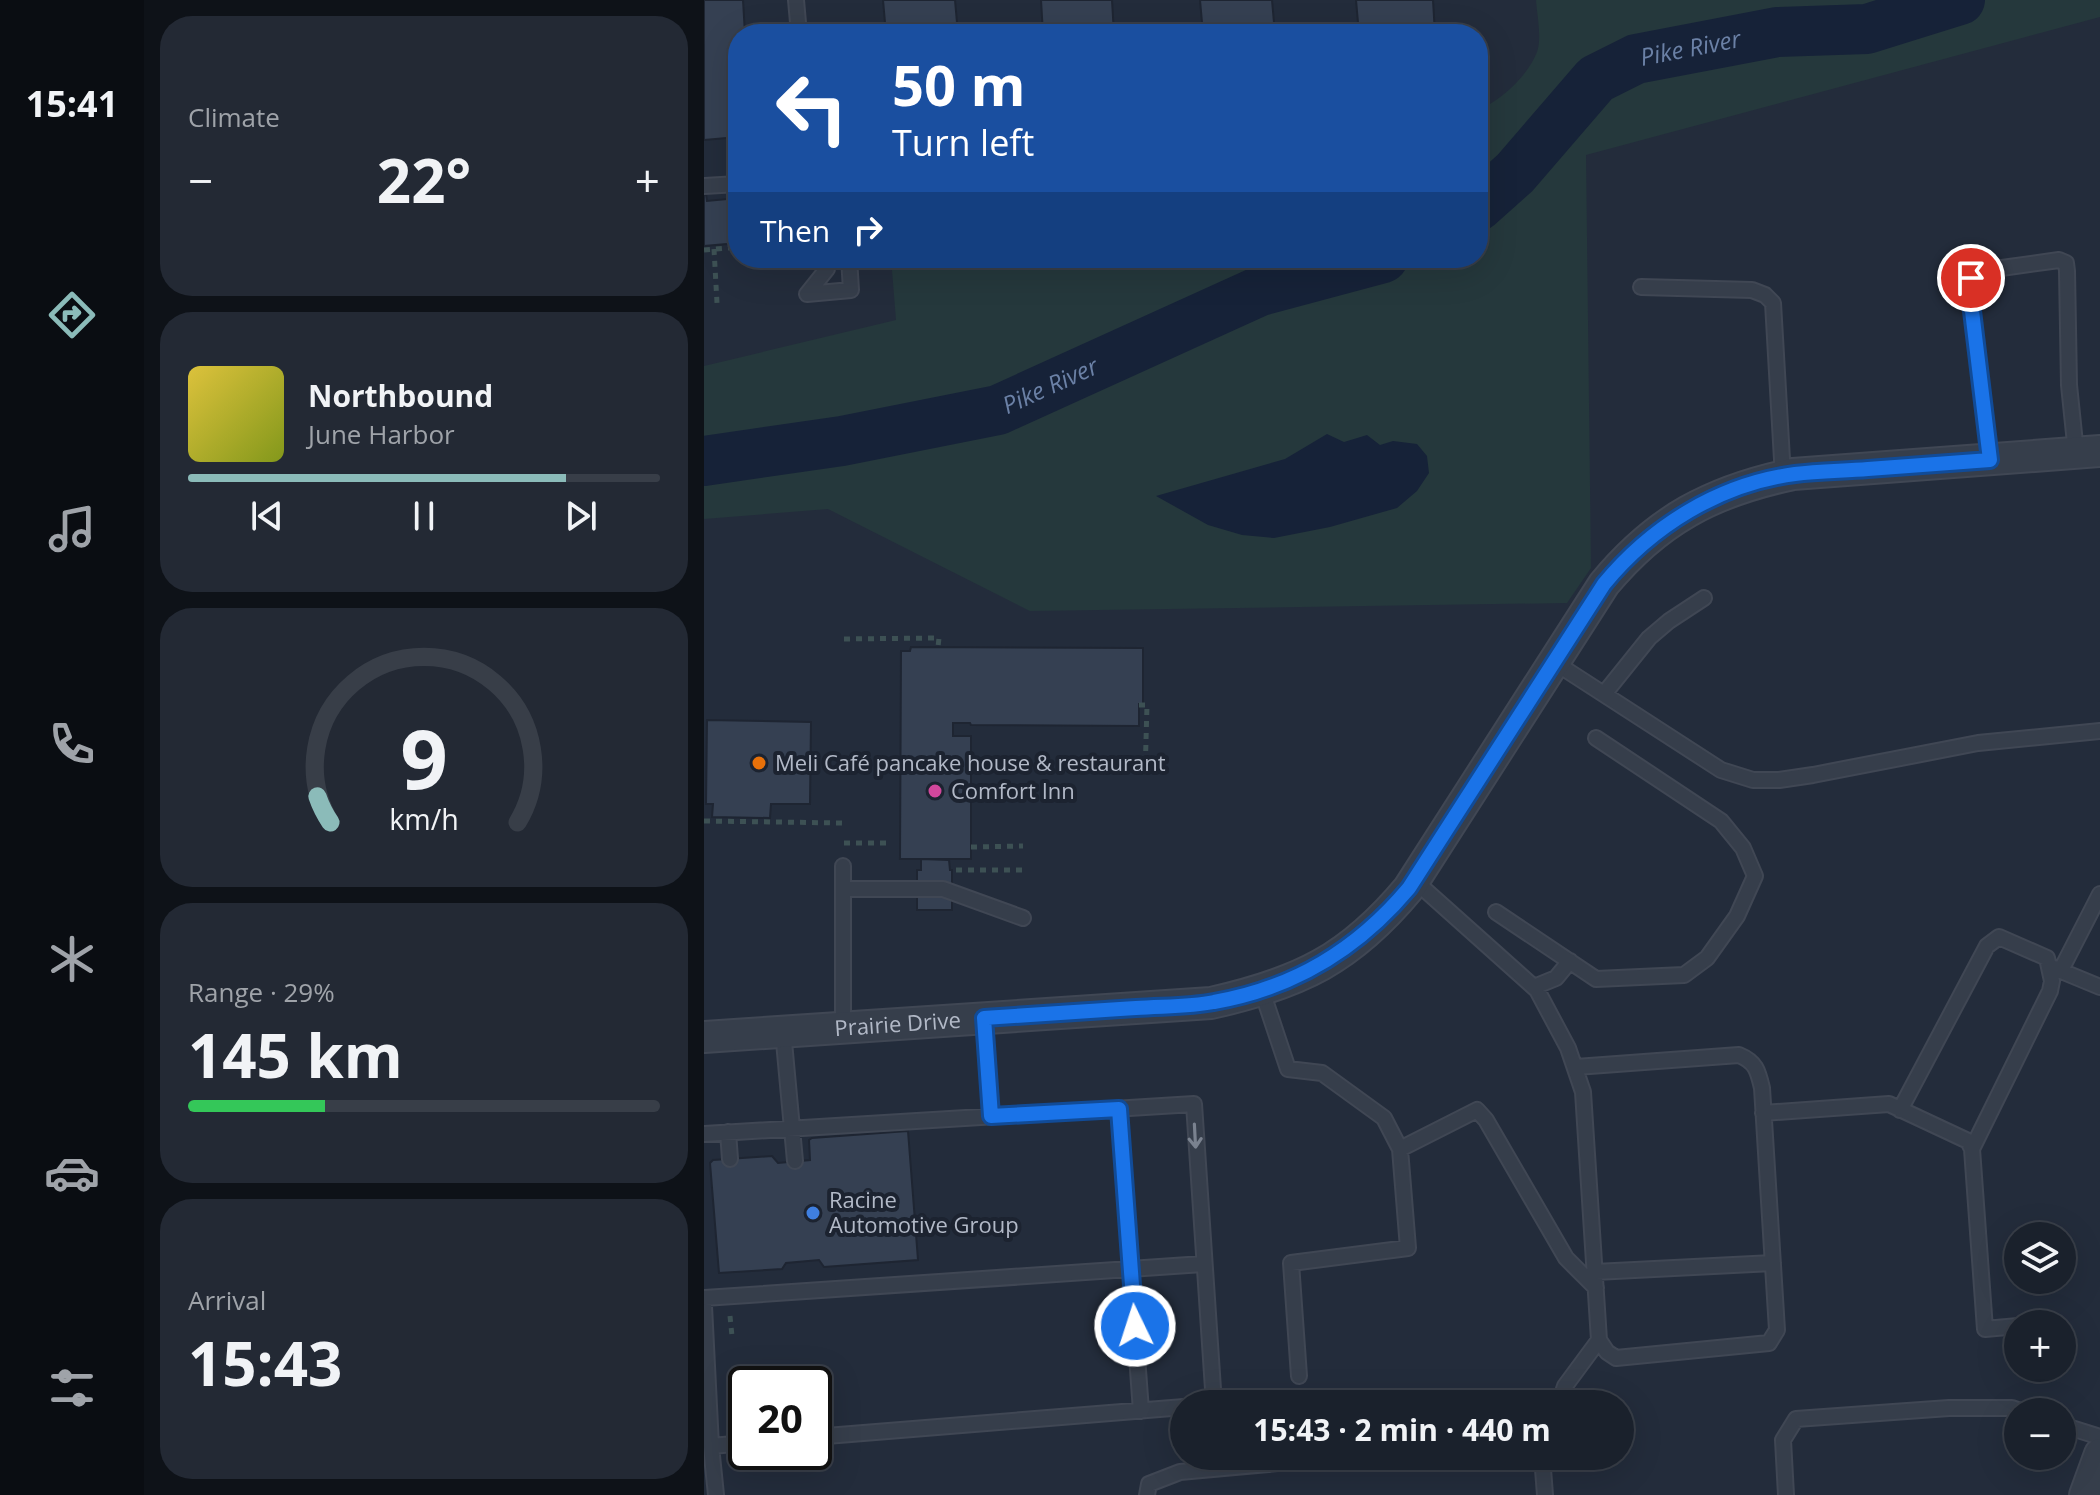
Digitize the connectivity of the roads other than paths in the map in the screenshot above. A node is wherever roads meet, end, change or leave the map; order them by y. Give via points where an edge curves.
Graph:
1 (796, 0) edge
2 (798, 24) edge
3 (728, 185) edge
4 (704, 186) edge
5 (827, 268) edge
6 (850, 268) edge
7 (1641, 287) dead end
8 (2088, 452) edge
9 (1990, 460) junction
10 (1783, 477) junction
11 (1704, 598) dead end
12 (1554, 662) junction
13 (1604, 694) junction
14 (2100, 731) edge
15 (1596, 738) dead end
16 (843, 866) dead end
17 (1414, 880) junction
18 (843, 889) junction
19 (2100, 894) edge
20 (1496, 912) dead end
21 (1023, 918) dead end
22 (1570, 961) junction
23 (2055, 969) junction
24 (1534, 987) junction
25 (2100, 987) edge
26 (1262, 991) junction
27 (984, 1018) junction
28 (843, 1027) junction
29 (783, 1031) junction
30 (704, 1037) edge
31 (1576, 1067) junction
32 (1119, 1109) junction
33 (1900, 1110) junction
34 (1763, 1113) junction
35 (991, 1116) junction
36 (794, 1128) junction
37 (728, 1132) junction
38 (704, 1134) edge
39 (1400, 1149) junction
40 (1972, 1149) junction
41 (730, 1159) dead end
42 (795, 1161) dead end
43 (1773, 1263) junction
44 (1203, 1264) junction
45 (1131, 1269) junction
46 (1596, 1280) junction
47 (704, 1298) edge
48 (704, 1306) edge
49 (2004, 1327) edge
50 (1599, 1340) junction
51 (1299, 1376) dead end
52 (1213, 1390) edge
53 (1564, 1390) edge
54 (1170, 1408) edge
55 (2004, 1408) edge
56 (1141, 1411) junction
57 (2076, 1429) edge
58 (832, 1436) edge
59 (2100, 1437) edge
60 (728, 1445) edge
61 (711, 1446) junction
62 (2100, 1454) edge
63 (1202, 1470) edge
64 (1543, 1470) edge
65 (716, 1495) edge
66 (1147, 1495) edge
67 (1545, 1495) edge
68 (1786, 1495) edge
69 (2085, 1495) edge

1 - 2 lane
3 - 4 lane
5 - 6 lane via 807,294 851,290
7 - 10 lane via 1752,290 1773,303
8 - 9 street, Prairie Drive
8 - 9 lane via 2069,385 2067,271 2059,260 1980,271 1971,278
9 - 10 street, Prairie Drive
10 - 12 street, Prairie Drive via 1744,485 1657,531 1604,584
11 - 13 lane via 1649,638
12 - 13 lane
12 - 17 street, Prairie Drive
13 - 14 lane via 1721,770 1753,780 1813,775 1978,743
15 - 22 lane via 1721,821 1743,848 1755,876 1737,916 1707,958 1684,975 1596,979
16 - 18 lane
17 - 24 lane
17 - 26 street, Prairie Drive via 1354,943 1310,971
18 - 21 lane via 943,889
18 - 28 lane
19 - 23 lane
20 - 22 lane
22 - 24 lane via 1556,978
23 - 25 lane
23 - 33 lane via 2047,958 1999,937 1987,946
23 - 40 lane via 2050,991
24 - 31 lane
26 - 27 street, Prairie Drive via 1211,1003
26 - 39 lane via 1288,1069 1322,1073 1350,1092 1384,1118
27 - 28 street, Prairie Drive
27 - 35 lane
28 - 29 street, Prairie Drive
29 - 30 street, Prairie Drive
29 - 36 lane
31 - 34 lane via 1739,1055 1758,1070
31 - 46 lane via 1583,1092
32 - 35 lane
32 -> 44 lane via 1194,1104
32 - 45 lane
33 - 34 lane via 1889,1104
33 - 40 lane via 1968,1141
34 - 43 lane
35 - 36 lane via 897,1127
36 - 37 lane
36 - 42 lane
37 - 38 lane
37 - 41 lane
39 - 46 lane via 1477,1110 1566,1258
39 - 51 lane via 1408,1248 1291,1263
40 - 49 lane via 1985,1329
43 - 46 lane
43 - 50 lane via 1777,1330 1769,1343 1616,1358
44 - 45 lane
44 - 52 lane
45 - 47 lane
45 - 56 lane
46 - 50 lane
48 - 61 lane
50 - 53 lane
54 - 56 lane
55 - 68 lane via 1796,1419 1783,1440
56 - 58 lane
57 - 59 lane
60 - 61 lane
61 - 65 lane
62 - 69 street
63 - 66 lane via 1149,1484
64 - 67 lane

